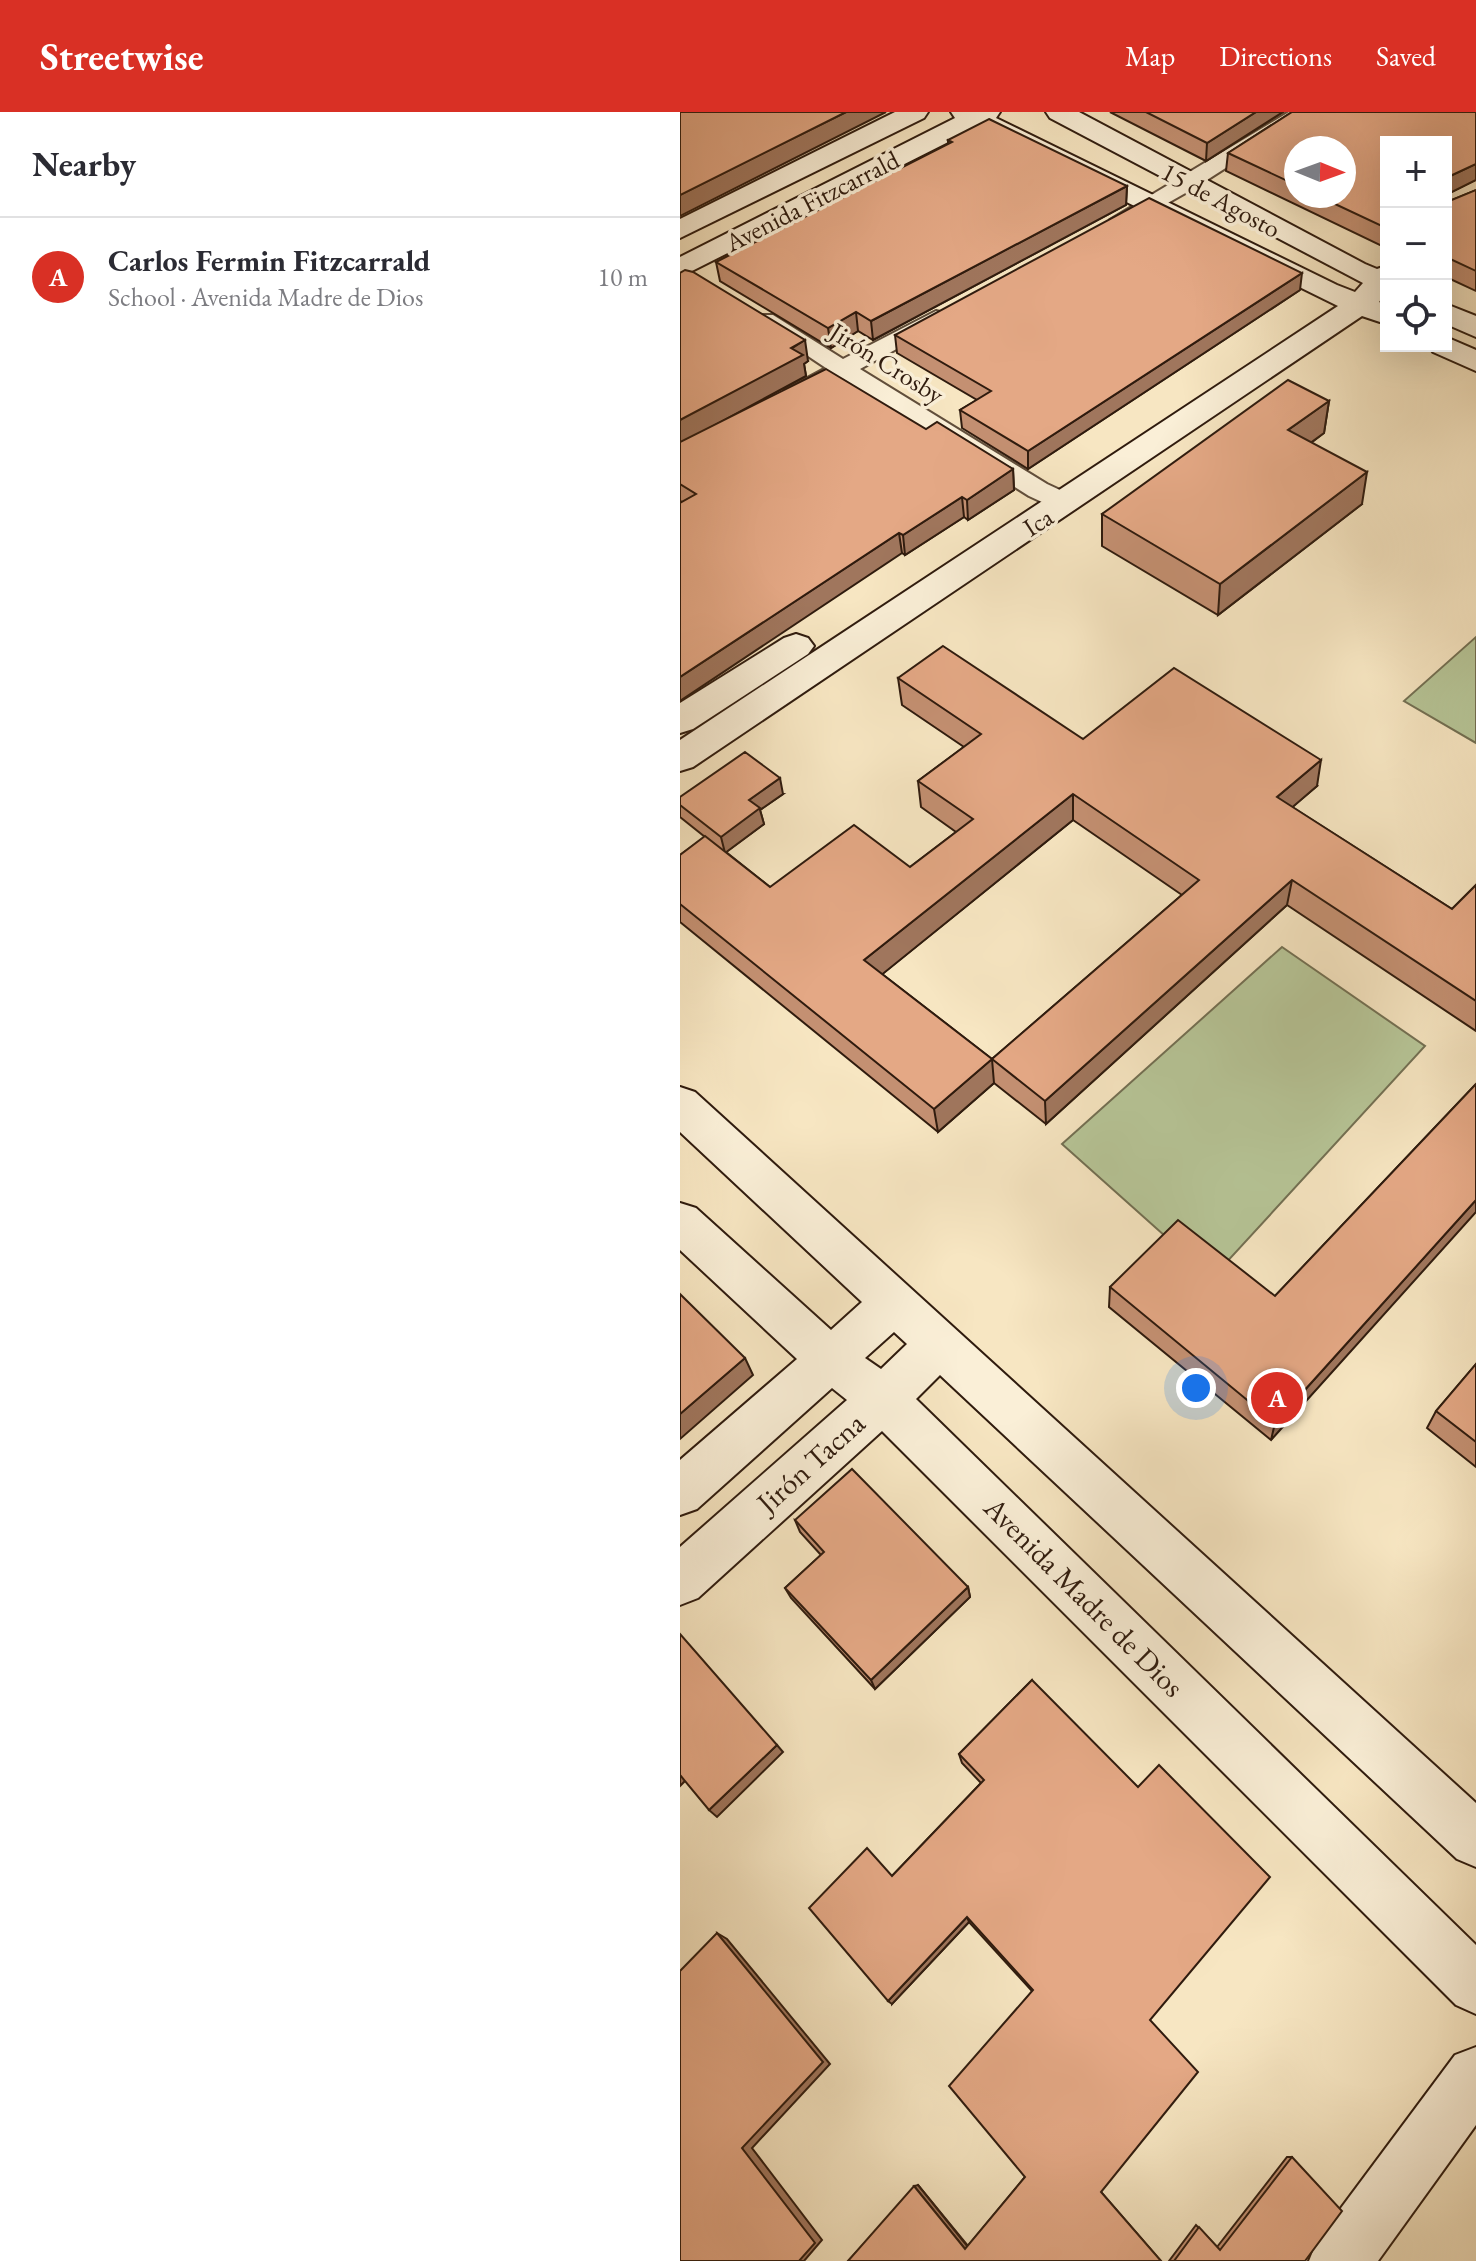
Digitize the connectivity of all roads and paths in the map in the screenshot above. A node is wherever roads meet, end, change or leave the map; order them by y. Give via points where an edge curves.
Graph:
1 (915, 112) edge
2 (1059, 112) edge
3 (1303, 112) edge
4 (976, 114) edge
5 (1189, 183) junction
6 (1151, 204) junction
7 (680, 230) edge
8 (1095, 233) edge
9 (680, 268) edge
10 (1377, 282) edge
11 (708, 285) edge
12 (1327, 291) junction
13 (954, 308) edge
14 (748, 310) edge
15 (1452, 316) edge
16 (1476, 328) edge
17 (1452, 350) edge
18 (1476, 362) edge
19 (842, 368) junction
20 (775, 405) edge
21 (1052, 497) junction
22 (680, 720) edge
23 (680, 758) edge
24 (680, 1105) edge
25 (680, 1222) edge
26 (893, 1304) junction
27 (939, 1344) junction
28 (830, 1359) junction
29 (883, 1399) junction
30 (680, 1492) edge
31 (680, 1580) edge
32 (1476, 1840) edge
33 (1476, 1985) edge
34 (1476, 2076) edge
35 (1340, 2261) edge

1 - 7 street, Avenida Fitzcarrald
2 - 5 street, 15 de Agosto
3 - 5 street
4 - 6 street, 15 de Agosto
4 - 9 street, Avenida Fitzcarrald
5 - 6 street
5 - 10 street, 15 de Agosto
6 - 8 street
6 - 12 street, 15 de Agosto
9 - 11 street
10 - 12 street, 15 de Agosto
10 - 21 street, Ica
12 - 21 street, Ica
13 - 19 street
14 - 19 street, Jirón Crosby
15 - 16 street
17 - 18 street
19 - 20 street
19 - 21 street, Jirón Crosby
21 - 22 street, Ica
21 - 23 street, Ica
24 - 26 street
25 - 28 street, Avenida Madre de Dios
26 - 27 street
26 - 28 street
27 - 29 street, Jirón Tacna
27 - 32 street
28 - 29 street, Avenida Madre de Dios
28 - 30 street
29 - 31 street, Jirón Tacna
29 - 33 street, Avenida Madre de Dios
34 - 35 street

